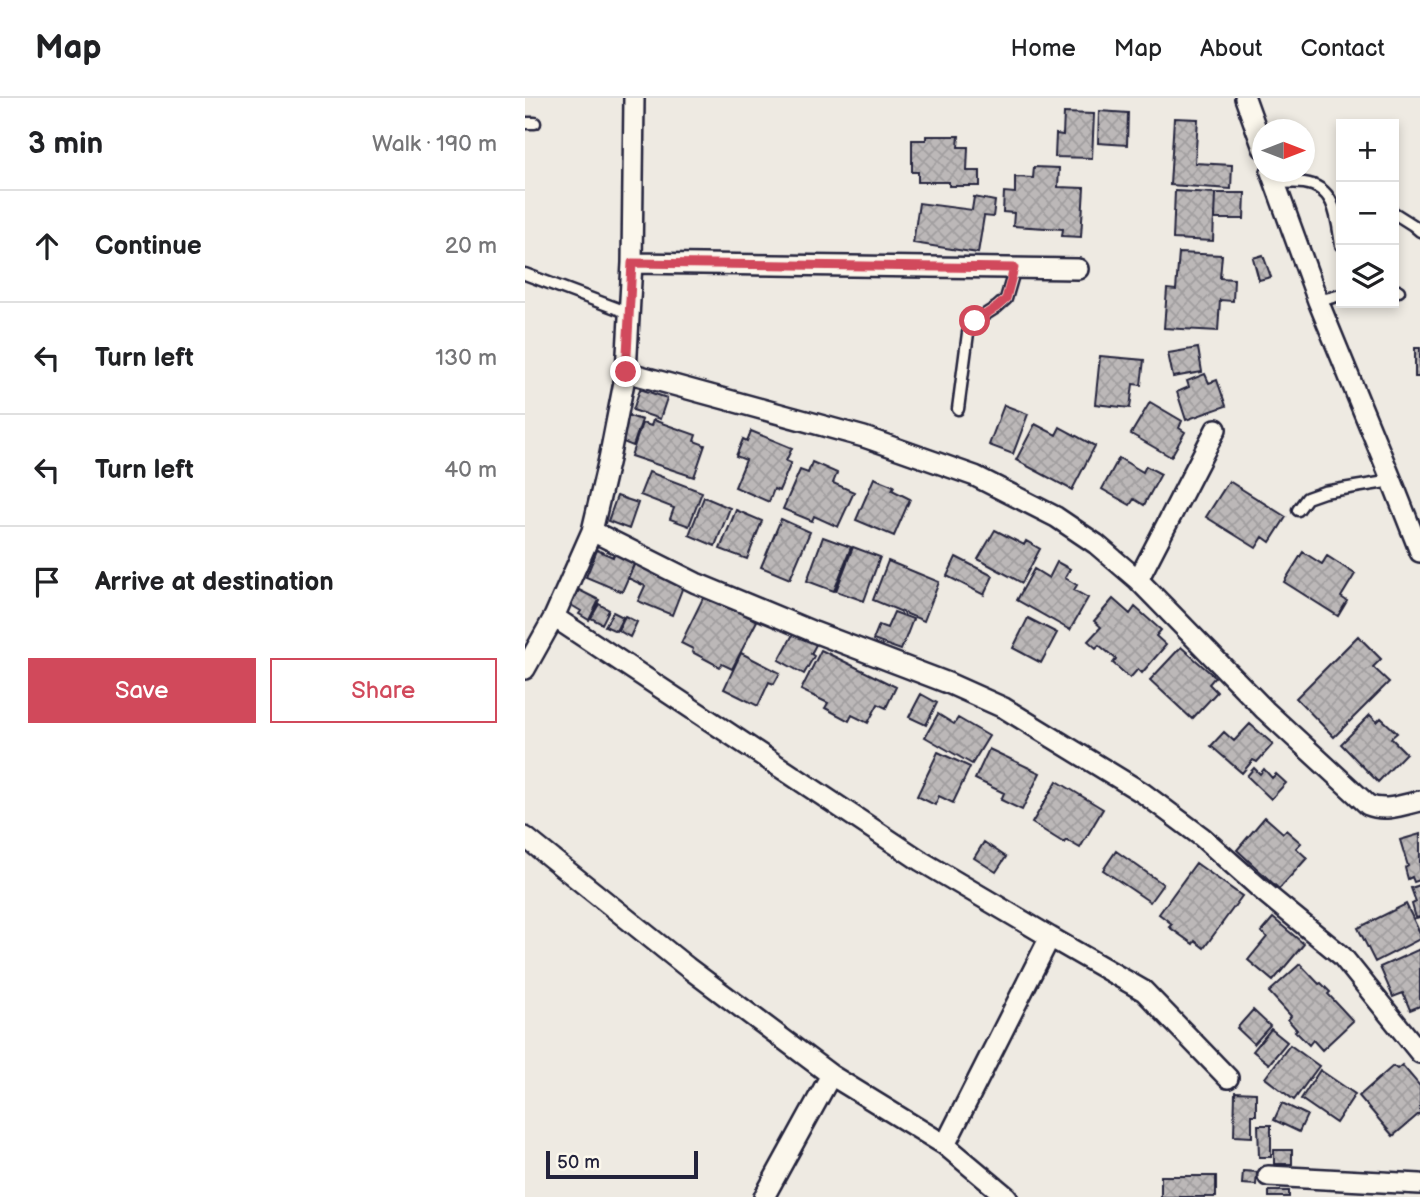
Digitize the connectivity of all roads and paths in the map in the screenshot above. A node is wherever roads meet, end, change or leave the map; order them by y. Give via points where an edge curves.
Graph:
1 (634, 98) edge
2 (1245, 98) edge
3 (1252, 119) edge
4 (1275, 182) edge
5 (1300, 182) edge
6 (1336, 208) edge
7 (1399, 217) edge
8 (1420, 231) edge
9 (632, 263) junction
10 (1014, 268) junction
11 (1078, 269) dead end
12 (525, 274) edge
13 (1336, 296) edge
14 (1318, 301) junction
15 (629, 313) junction
16 (626, 372) junction
17 (958, 409) dead end
18 (1216, 429) dead end
19 (1392, 481) junction
20 (1298, 510) dead end
21 (593, 531) junction
22 (1420, 552) edge
23 (1138, 579) junction
24 (554, 617) junction
25 (527, 657) edge
26 (1420, 801) edge
27 (525, 837) edge
28 (1050, 937) junction
29 (1420, 1052) edge
30 (831, 1074) junction
31 (1229, 1078) dead end
32 (945, 1145) junction
33 (1268, 1176) dead end
34 (1420, 1184) edge
35 (764, 1197) edge
36 (1007, 1197) edge

1 - 9 street
2 - 3 street
4 - 14 street
5 - 6 lane via 1321,189
7 - 8 lane
9 - 10 street
9 - 15 street
10 - 11 street
10 - 17 lane via 1006,299 975,321 968,333
12 - 15 lane
13 - 14 lane
14 - 19 street
15 - 16 street
16 - 21 street
16 - 23 street via 864,437 975,476 1056,517
18 - 23 street
19 - 20 lane via 1324,492 1307,498
19 - 22 street
21 - 24 street
21 - 29 street via 696,583 1004,708 1143,793 1342,956
23 - 26 street via 1265,710 1368,805 1385,809
24 - 25 street
24 - 28 street via 921,861
27 - 30 street via 687,967
28 - 31 street via 1144,991
28 - 32 street
30 - 32 street
30 - 35 street
32 - 36 street
33 - 34 street

